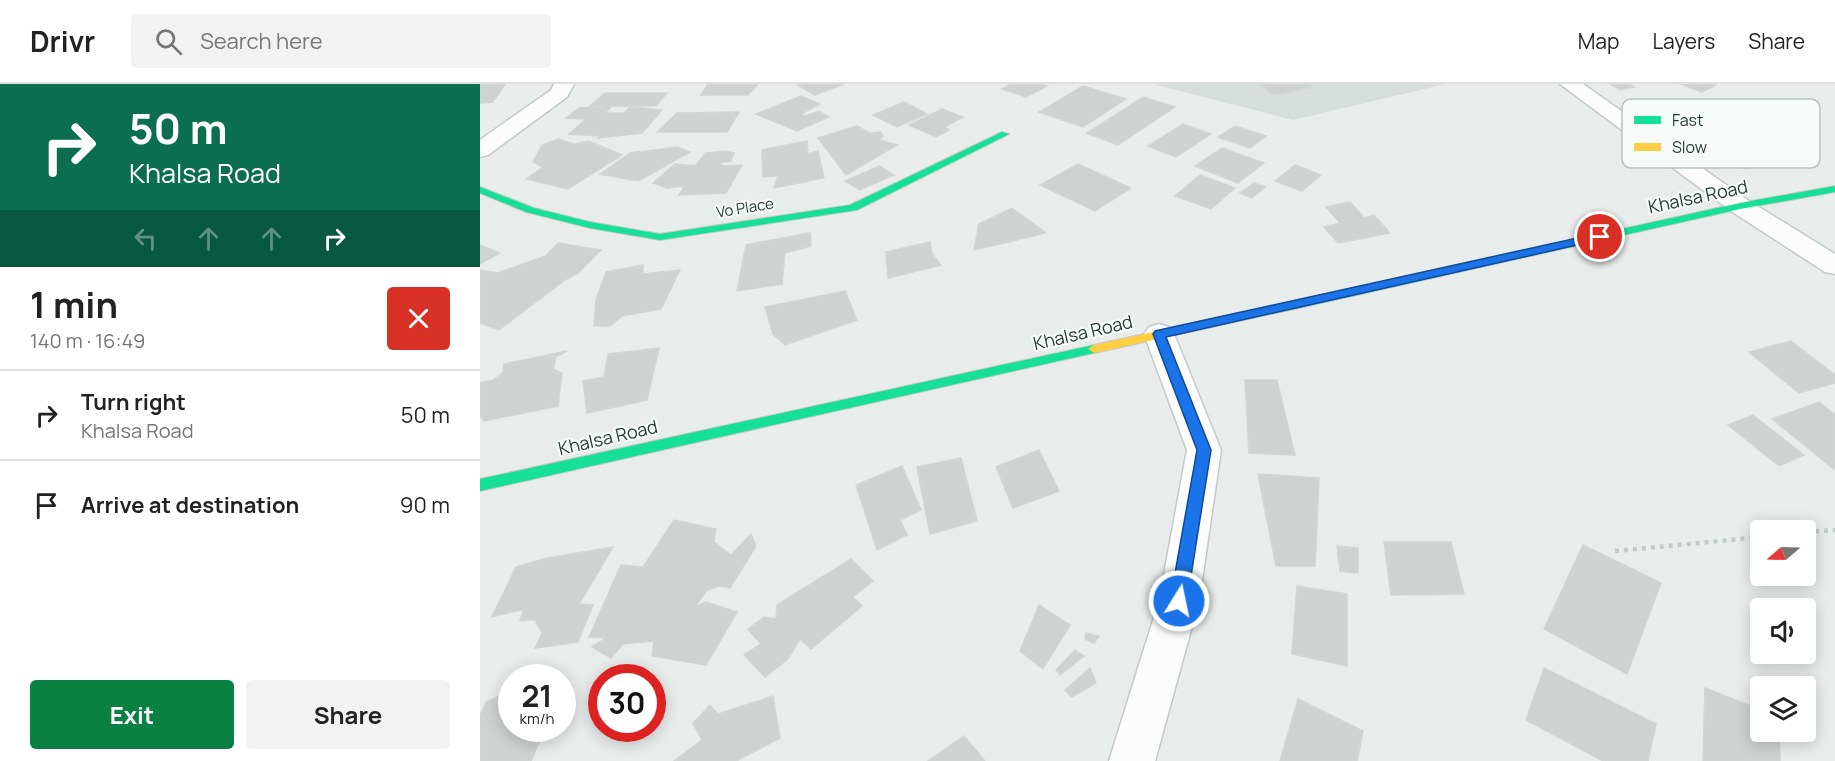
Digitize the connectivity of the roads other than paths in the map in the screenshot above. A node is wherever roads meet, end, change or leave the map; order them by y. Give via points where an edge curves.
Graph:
1 (564, 84) edge
2 (1570, 84) edge
3 (1622, 121) edge
4 (1005, 134) dead end
5 (480, 150) edge
6 (1687, 168) edge
7 (1835, 189) edge
8 (480, 190) edge
9 (1740, 206) junction
10 (1835, 266) edge
11 (1159, 334) junction
12 (480, 485) edge
13 (1132, 761) edge

1 - 5 street via 560,93
2 - 3 street
4 - 8 main road, Vo Place via 853,208 660,237 530,210
6 - 9 street
7 - 9 main road, Khalsa Road
9 - 10 street
9 - 11 main road, Khalsa Road
11 - 12 main road, Khalsa Road
11 - 13 street via 1204,450 1179,601

